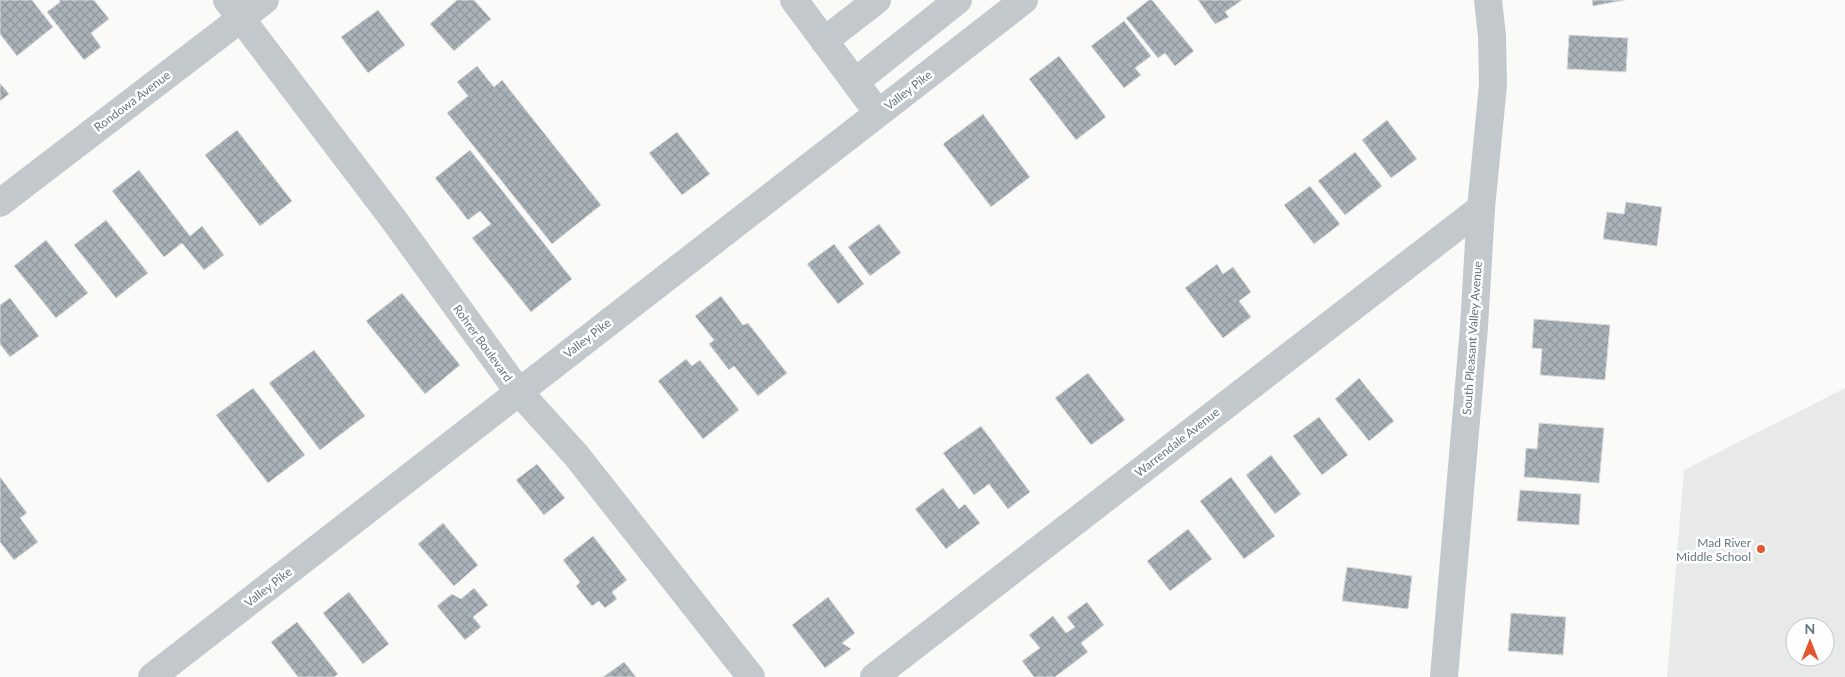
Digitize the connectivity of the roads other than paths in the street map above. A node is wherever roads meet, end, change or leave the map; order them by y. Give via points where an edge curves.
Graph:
1 (265, 0) edge
2 (794, 0) edge
3 (877, 0) edge
4 (958, 0) edge
5 (1024, 0) edge
6 (1488, 0) edge
7 (234, 9) edge
8 (824, 41) junction
9 (855, 82) junction
10 (878, 114) junction
11 (0, 203) edge
12 (1481, 208) junction
13 (518, 391) junction
14 (152, 677) edge
15 (751, 677) edge
16 (874, 677) edge
17 (1444, 677) edge

1 - 7 street, Rondowa Avenue
2 - 8 street
3 - 8 street
4 - 9 street
5 - 10 street, Valley Pike
6 - 12 street, South Pleasant Valley Avenue via 1493,85
7 - 11 street, Rondowa Avenue
7 - 13 street, Rohrer Boulevard via 394,220
8 - 9 street
9 - 10 street
10 - 13 street, Valley Pike
12 - 16 street, Warrendale Avenue
12 - 17 street, South Pleasant Valley Avenue
13 - 14 street, Valley Pike
13 - 15 street, Rohrer Boulevard via 576,455

